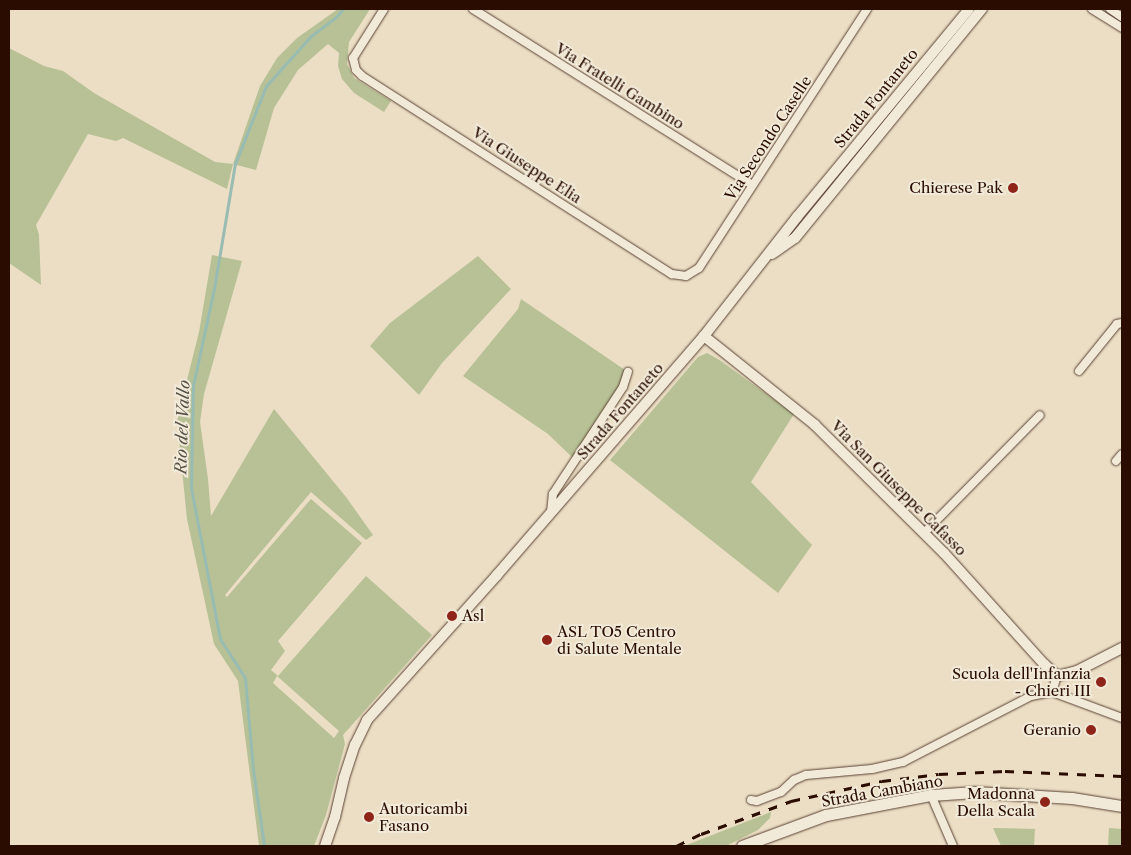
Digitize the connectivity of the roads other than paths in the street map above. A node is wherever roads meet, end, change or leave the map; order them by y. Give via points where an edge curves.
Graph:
1 (384, 9) edge
2 (473, 9) edge
3 (867, 9) edge
4 (969, 9) edge
5 (982, 9) edge
6 (1092, 9) edge
7 (1110, 9) edge
8 (1122, 17) edge
9 (1122, 28) edge
10 (752, 185) junction
11 (765, 258) junction
12 (686, 276) joint
13 (1122, 323) edge
14 (704, 336) junction
15 (1079, 370) dead end
16 (628, 372) dead end
17 (1040, 415) dead end
18 (1122, 454) edge
19 (1116, 461) dead end
20 (551, 514) junction
21 (924, 533) junction
22 (1122, 648) edge
23 (1058, 676) junction
24 (1052, 692) junction
25 (1122, 718) edge
26 (932, 795) junction
27 (751, 800) dead end
28 (1122, 806) edge
29 (325, 846) edge
30 (742, 846) edge
31 (953, 846) edge

1 - 12 street, Via Giuseppe Elia via 353,58 356,70 362,76 672,274
2 - 10 street, Via Fratelli Gambino
3 - 10 street, Via Secondo Caselle
4 - 11 street, Strada Fontaneto
5 - 11 street via 795,238
6 - 9 street
7 - 8 street
10 - 12 street, Via Secondo Caselle via 699,268
11 - 14 street, Strada Fontaneto
13 - 15 street via 1117,324
14 - 20 street, Strada Fontaneto
14 - 21 street, Via San Giuseppe Cafasso via 814,425
16 - 20 street via 623,387 553,494
17 - 21 street
18 - 19 street
20 - 29 street, Strada Fontaneto via 367,720 354,745
21 - 23 street, Via San Giuseppe Cafasso
22 - 23 street via 1077,671
23 - 24 street
24 - 25 street
24 - 27 street via 1031,696 903,762 872,769 806,775 794,780 781,792 757,801
26 - 28 main road, Strada Cambiano via 975,792 1080,799
26 - 30 main road, Strada Cambiano via 826,816
26 - 31 street

